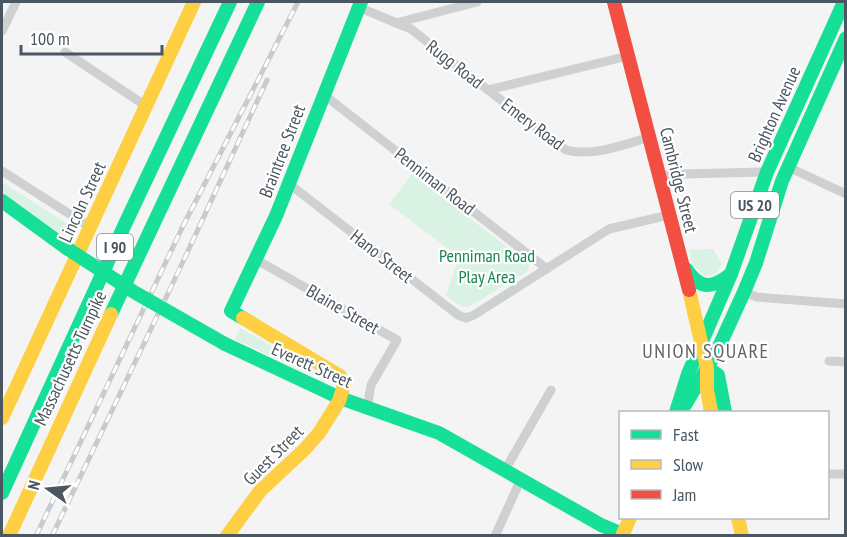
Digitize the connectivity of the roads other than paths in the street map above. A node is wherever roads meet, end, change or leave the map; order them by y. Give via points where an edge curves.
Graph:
1 (16, 2) edge
2 (194, 2) edge
3 (230, 2) edge
4 (258, 2) edge
5 (477, 2) edge
6 (614, 2) edge
7 (844, 2) edge
8 (359, 4) edge
9 (396, 23) junction
10 (832, 28) junction
11 (2, 31) edge
12 (846, 36) edge
13 (64, 52) dead end
14 (628, 56) junction
15 (488, 90) junction
16 (323, 94) junction
17 (146, 106) junction
18 (650, 137) junction
19 (788, 167) junction
20 (2, 171) edge
21 (767, 172) junction
22 (660, 177) junction
23 (288, 183) junction
24 (846, 194) edge
25 (2, 201) edge
26 (669, 215) junction
27 (90, 227) junction
28 (255, 259) junction
29 (682, 264) junction
30 (547, 269) junction
31 (731, 274) junction
32 (744, 292) junction
33 (846, 304) edge
34 (702, 344) junction
35 (829, 361) dead end
36 (846, 362) edge
37 (707, 368) junction
38 (551, 390) dead end
39 (340, 398) junction
40 (367, 408) junction
41 (678, 411) edge
42 (679, 411) edge
43 (711, 411) edge
44 (725, 411) edge
45 (2, 418) edge
46 (505, 470) junction
47 (829, 474) edge
48 (846, 474) edge
49 (521, 479) junction
50 (2, 493) edge
51 (630, 519) edge
52 (738, 519) edge
53 (622, 535) edge
54 (9, 536) edge
55 (227, 536) edge
56 (495, 536) edge
57 (742, 536) edge

1 - 11 street
2 - 17 main road, Lincoln Street
3 - 50 main road, Massachusetts Turnpike / I 90
4 - 54 main road, Massachusetts Turnpike / I 90
5 - 9 street
6 - 14 main road, Cambridge Street
7 - 10 main road, Brighton Avenue / US 20
8 - 9 street, Rugg Road
8 - 16 main road, Braintree Street
9 - 15 street, Rugg Road via 411,29
10 - 12 main road
10 - 21 main road, Brighton Avenue / US 20
12 - 19 main road, Brighton Avenue / US 20
13 - 17 street
14 - 15 street, Rugg Road
14 - 18 main road, Cambridge Street
15 - 18 street, Emery Road via 566,150 591,153
16 - 23 main road, Braintree Street
16 - 30 street, Penniman Road
17 - 27 main road, Lincoln Street
18 - 22 main road, Cambridge Street
19 - 24 street
19 - 32 main road, Brighton Avenue / US 20
20 - 27 street
21 - 22 street
21 - 31 main road, Brighton Avenue / US 20
22 - 26 main road, Cambridge Street
23 - 28 main road, Braintree Street
23 - 30 street, Hano Street via 461,317 474,315
25 - 39 main road, Everett Street, bridge via 134,292 225,344
26 - 29 main road, Cambridge Street
26 - 30 street, Hano Street via 609,229
27 - 45 main road, Lincoln Street
28 - 39 main road, Braintree Street via 231,311 341,377 345,385
28 - 40 street, Blaine Street via 397,340 371,385
29 - 31 main road via 701,285 716,285
29 - 34 main road, Cambridge Street
31 - 34 main road, Brighton Avenue / US 20
32 - 33 street via 758,297
32 - 37 main road, Brighton Avenue / US 20
34 - 37 main road, Cambridge Street
34 - 41 main road, US 20 via 688,374
35 - 36 street
37 - 42 main road, US 20
37 - 43 main road, Cambridge Street
37 - 44 main road, Cambridge Street via 718,375
38 - 46 street
39 - 40 main road, Everett Street
39 - 55 main road, Guest Street via 317,436 260,492
40 - 46 main road, Everett Street via 434,430
46 - 49 main road, Everett Street
47 - 48 street
49 - 53 main road, Everett Street
49 - 56 street
51 - 53 main road
52 - 57 main road

